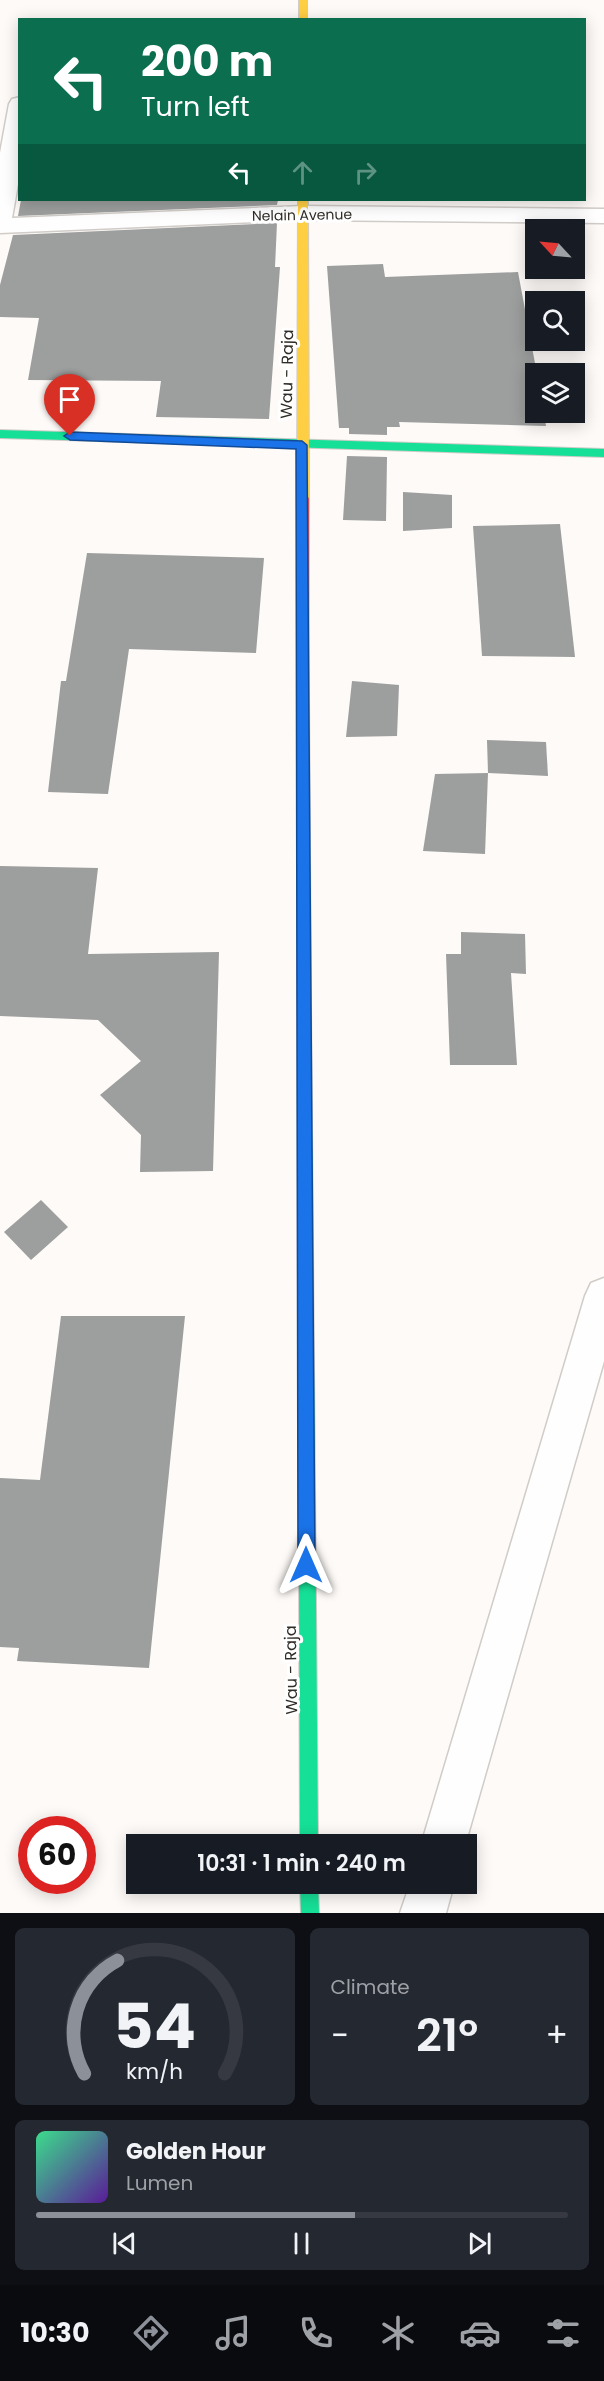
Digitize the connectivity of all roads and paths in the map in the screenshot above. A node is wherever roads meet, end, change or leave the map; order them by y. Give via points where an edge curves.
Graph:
1 (303, 0) edge
2 (303, 18) edge
3 (16, 93) edge
4 (303, 206) edge
5 (604, 216) edge
6 (0, 218) edge
7 (0, 226) edge
8 (0, 434) edge
9 (302, 445) junction
10 (604, 453) edge
11 (604, 1296) edge
12 (309, 1834) edge
13 (446, 1834) edge
14 (309, 1894) edge
15 (429, 1894) edge
16 (310, 1913) edge
17 (423, 1913) edge

1 - 2 main road
3 - 6 street
4 - 5 street, Nelain Avenue
4 - 7 street, Nelain Avenue
4 - 9 main road, Wau - Raja
8 - 9 main road
9 - 10 main road
9 - 12 main road, Wau - Raja
11 - 13 street
14 - 16 main road
15 - 17 street

